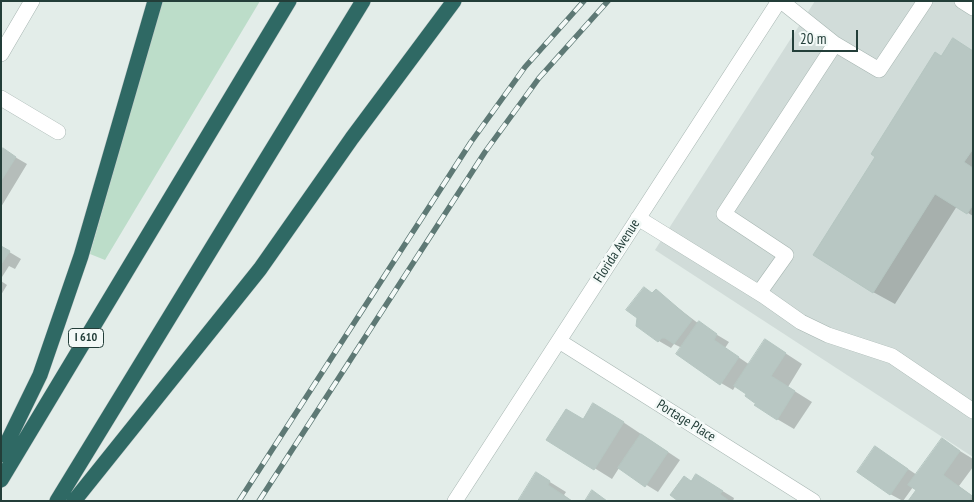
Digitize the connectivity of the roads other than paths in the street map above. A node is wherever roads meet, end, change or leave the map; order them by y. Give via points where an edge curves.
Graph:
1 (32, 1) edge
2 (155, 1) edge
3 (289, 1) edge
4 (363, 1) edge
5 (454, 1) edge
6 (780, 1) edge
7 (926, 1) edge
8 (962, 1) edge
9 (973, 8) edge
10 (835, 44) junction
11 (1, 54) edge
12 (1, 98) edge
13 (58, 132) dead end
14 (638, 218) junction
15 (759, 293) junction
16 (559, 341) junction
17 (973, 411) edge
18 (1, 456) edge
19 (1, 480) edge
20 (57, 501) edge
21 (74, 501) edge
22 (455, 501) edge
23 (813, 501) edge

1 - 11 street
2 - 18 highway via 81,256 40,375
3 - 19 highway, I 610
4 - 20 highway
5 - 21 highway via 260,269
6 - 10 street
6 - 14 street, Florida Avenue
7 - 10 street via 879,70
8 - 9 street
10 - 15 street via 724,214 786,256
12 - 13 street
14 - 15 street
14 - 16 street, Florida Avenue
15 - 17 street via 801,322 828,335 892,356
16 - 22 street, Florida Avenue
16 - 23 street, Portage Place

